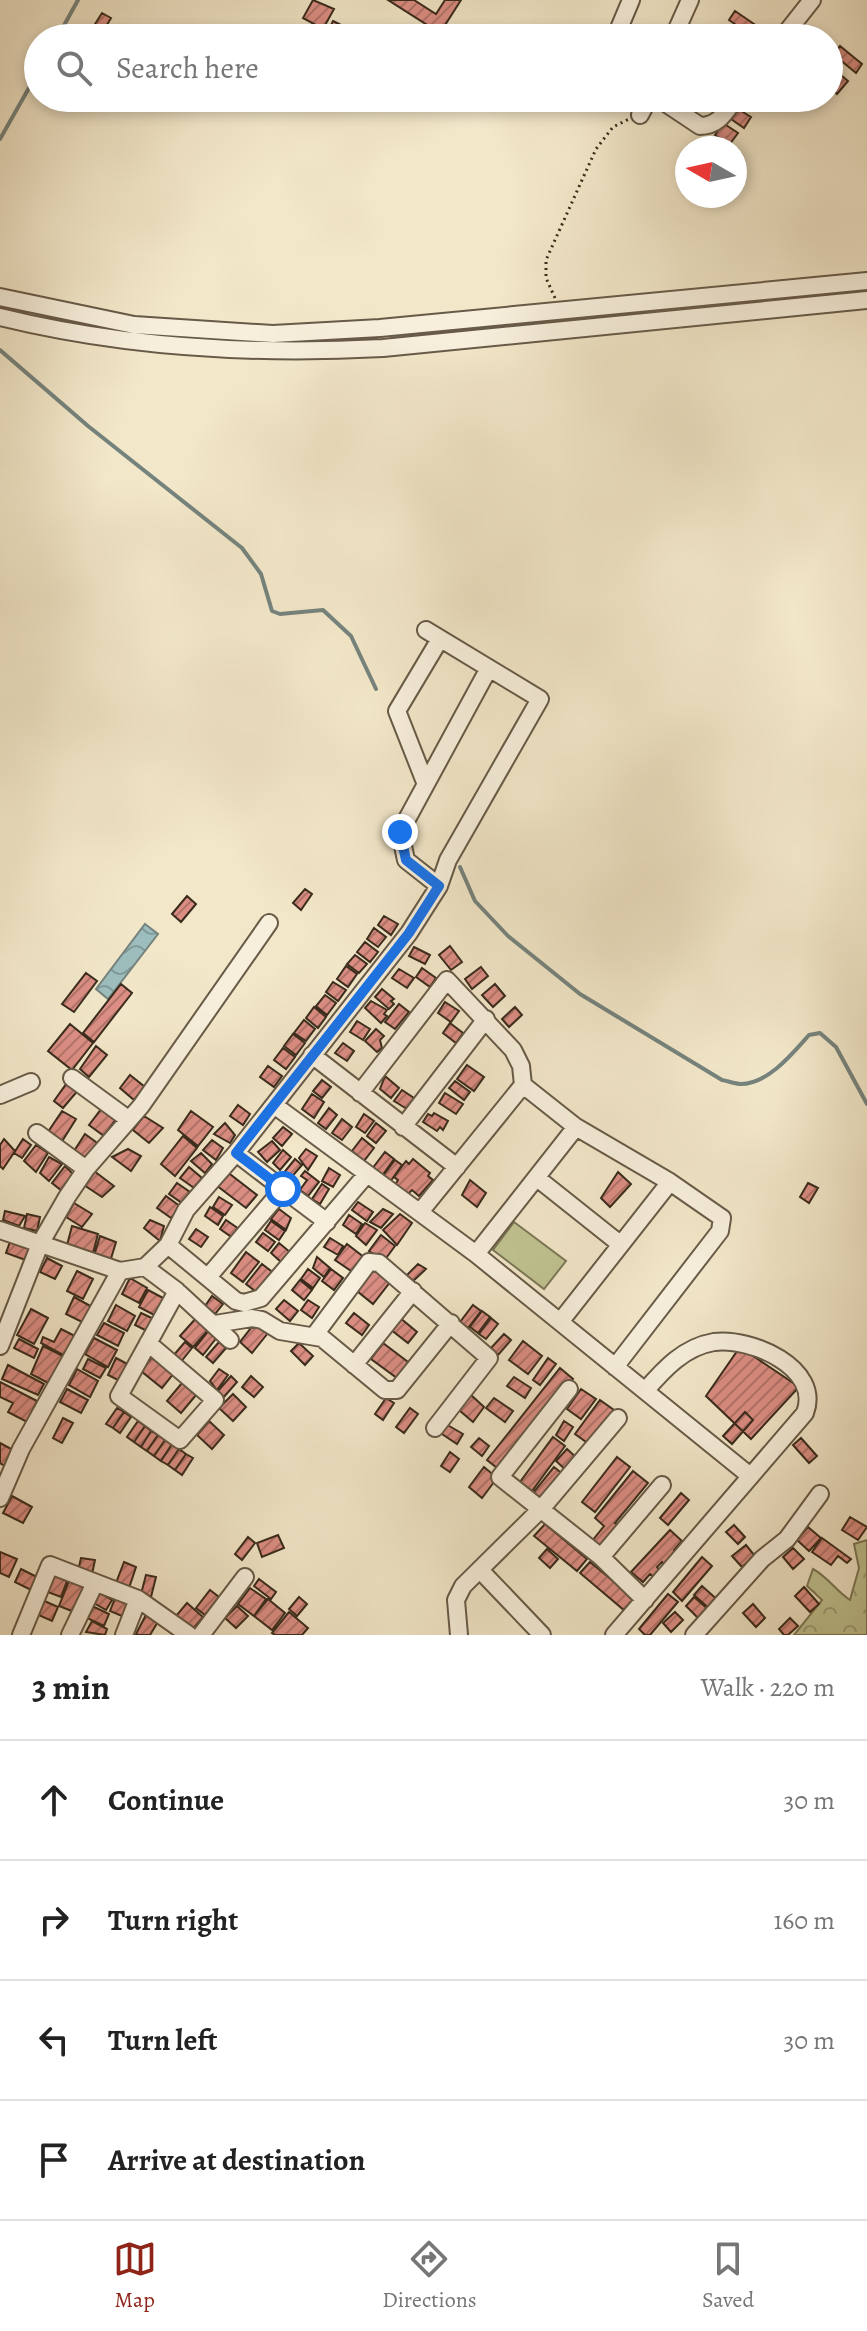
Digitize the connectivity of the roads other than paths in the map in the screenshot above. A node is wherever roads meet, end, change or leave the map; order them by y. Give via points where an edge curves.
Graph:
1 (631, 0) edge
2 (690, 0) edge
3 (812, 0) edge
4 (621, 24) edge
5 (679, 24) edge
6 (793, 24) edge
7 (642, 112) edge
8 (679, 112) edge
9 (726, 112) edge
10 (640, 115) road end
11 (867, 281) edge
12 (0, 297) edge
13 (867, 300) edge
14 (0, 317) edge
15 (489, 668) junction
16 (425, 782) junction
17 (439, 886) junction
18 (269, 923) dead end
19 (486, 1019) junction
20 (312, 1055) junction
21 (72, 1078) dead end
22 (31, 1082) dead end
23 (523, 1085) junction
24 (360, 1093) junction
25 (0, 1095) edge
26 (274, 1105) junction
27 (128, 1119) junction
28 (403, 1127) junction
29 (576, 1127) junction
30 (37, 1133) dead end
31 (236, 1153) junction
32 (457, 1167) junction
33 (86, 1169) junction
34 (366, 1175) junction
35 (537, 1178) junction
36 (670, 1182) junction
37 (283, 1189) junction
38 (420, 1212) junction
39 (327, 1222) junction
40 (0, 1230) edge
41 (40, 1244) junction
42 (620, 1244) junction
43 (168, 1245) junction
44 (476, 1254) junction
45 (145, 1267) junction
46 (120, 1271) junction
47 (208, 1277) junction
48 (177, 1291) junction
49 (413, 1291) junction
50 (560, 1322) junction
51 (451, 1323) junction
52 (215, 1324) junction
53 (314, 1336) junction
54 (230, 1340) dead end
55 (148, 1343) junction
56 (0, 1346) edge
57 (354, 1365) junction
58 (615, 1367) junction
59 (569, 1389) dead end
60 (645, 1391) junction
61 (618, 1418) dead end
62 (435, 1428) dead end
63 (749, 1475) junction
64 (662, 1485) dead end
65 (820, 1494) dead end
66 (0, 1498) edge
67 (542, 1508) junction
68 (601, 1557) junction
69 (480, 1570) junction
70 (245, 1577) dead end
71 (95, 1583) junction
72 (138, 1599) junction
73 (645, 1600) junction
74 (21, 1635) edge
75 (70, 1635) edge
76 (124, 1635) edge
77 (189, 1635) edge
78 (201, 1635) edge
79 (459, 1635) edge
80 (542, 1635) edge
81 (614, 1635) edge
82 (694, 1635) edge

1 - 4 street
2 - 5 street
3 - 6 street
7 - 10 street
8 - 9 street via 708,126
11 - 12 street via 273,334 134,325
13 - 14 street via 321,352 176,347
15 - 16 street
15 - 16 street via 433,634 397,711
15 - 17 street via 540,699 448,860
16 - 17 street via 400,832 406,860
17 - 20 street via 409,933
18 - 27 street
19 - 23 street via 513,1050
19 - 24 street via 447,980
19 - 28 street
20 - 24 street
20 - 26 street
21 - 27 street
22 - 25 street
23 - 29 street
23 - 32 street
24 - 28 street
26 - 31 street
26 - 34 street
27 - 33 street
28 - 32 street
29 - 35 street
29 - 36 street
30 - 33 street
31 - 37 street
31 - 43 street via 186,1210
32 - 38 street
33 - 41 street
34 - 38 street
34 - 39 street
35 - 42 street
35 - 44 street
36 - 42 street
36 - 58 street via 722,1218 720,1231
37 - 39 street
37 - 47 street
38 - 44 street
39 - 47 street via 261,1298 236,1301
40 - 41 street
41 - 46 street
41 - 56 street
42 - 50 street
43 - 45 street
43 - 47 street
44 - 50 street
45 - 46 street
45 - 48 street
46 - 66 street via 21,1449
48 - 52 street
48 - 55 street
49 - 51 street
49 - 53 street via 379,1263 369,1262
49 - 57 street
50 - 58 street
51 - 57 street via 397,1390 385,1390
51 - 62 street via 489,1358
52 - 53 street via 252,1318 280,1331
52 - 54 street
53 - 57 street
55 - 55 street via 215,1400 180,1440 119,1396
58 - 60 street
59 - 67 street via 500,1477
60 - 63 street
60 - 63 street via 683,1354 714,1342 758,1347 794,1370 808,1393 805,1413
61 - 67 street
63 - 73 street
64 - 68 street
65 - 82 street via 787,1539 762,1559
67 - 68 street
67 - 69 street
68 - 73 street
69 - 79 street via 456,1600
69 - 80 street
70 - 78 street
71 - 72 street
71 - 74 street via 50,1565
71 - 75 street
72 - 76 street
72 - 77 street
73 - 81 street

